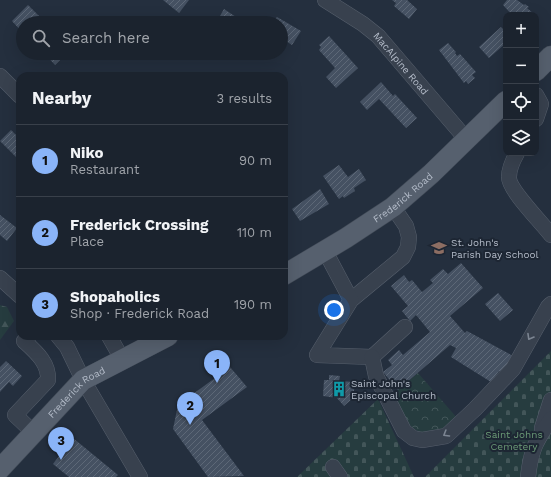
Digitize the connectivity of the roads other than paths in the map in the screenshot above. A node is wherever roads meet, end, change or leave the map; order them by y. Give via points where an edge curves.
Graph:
1 (325, 0) edge
2 (551, 56) edge
3 (539, 68) edge
4 (0, 76) edge
5 (16, 92) edge
6 (539, 100) edge
7 (503, 104) edge
8 (539, 110) edge
9 (467, 140) junction
10 (515, 156) edge
11 (393, 207) junction
12 (551, 235) edge
13 (325, 251) junction
14 (288, 273) edge
15 (0, 278) edge
16 (16, 292) edge
17 (351, 300) junction
18 (551, 304) edge
19 (405, 327) dead end
20 (25, 340) edge
21 (61, 340) edge
22 (111, 340) edge
23 (155, 340) edge
24 (372, 357) junction
25 (122, 359) junction
26 (83, 380) junction
27 (551, 400) edge
28 (551, 419) edge
29 (34, 433) junction
30 (540, 435) junction
31 (0, 469) edge
32 (140, 477) edge
33 (528, 477) edge

1 - 9 street, MacAlpine Road via 378,36
2 - 3 main road
4 - 5 street
6 - 8 street
7 - 9 main road, Frederick Road
9 - 11 main road, Frederick Road
10 - 12 street via 508,178 513,190
11 - 13 main road, Frederick Road
11 - 17 street via 406,226 408,247 403,257
13 - 14 main road, Frederick Road
13 - 17 street
15 - 16 street
17 - 24 street via 318,355
18 -> 24 street via 513,369 446,436 422,440 413,438 404,431 376,376
19 - 24 street
20 - 29 street via 45,364 48,373 48,380 15,415
21 - 26 street
22 - 25 street
23 - 25 main road, Frederick Road
25 - 26 main road, Frederick Road
26 - 29 main road, Frederick Road
26 - 32 street
27 - 30 street
28 - 30 street
29 - 31 main road, Frederick Road
30 - 33 street via 532,451

